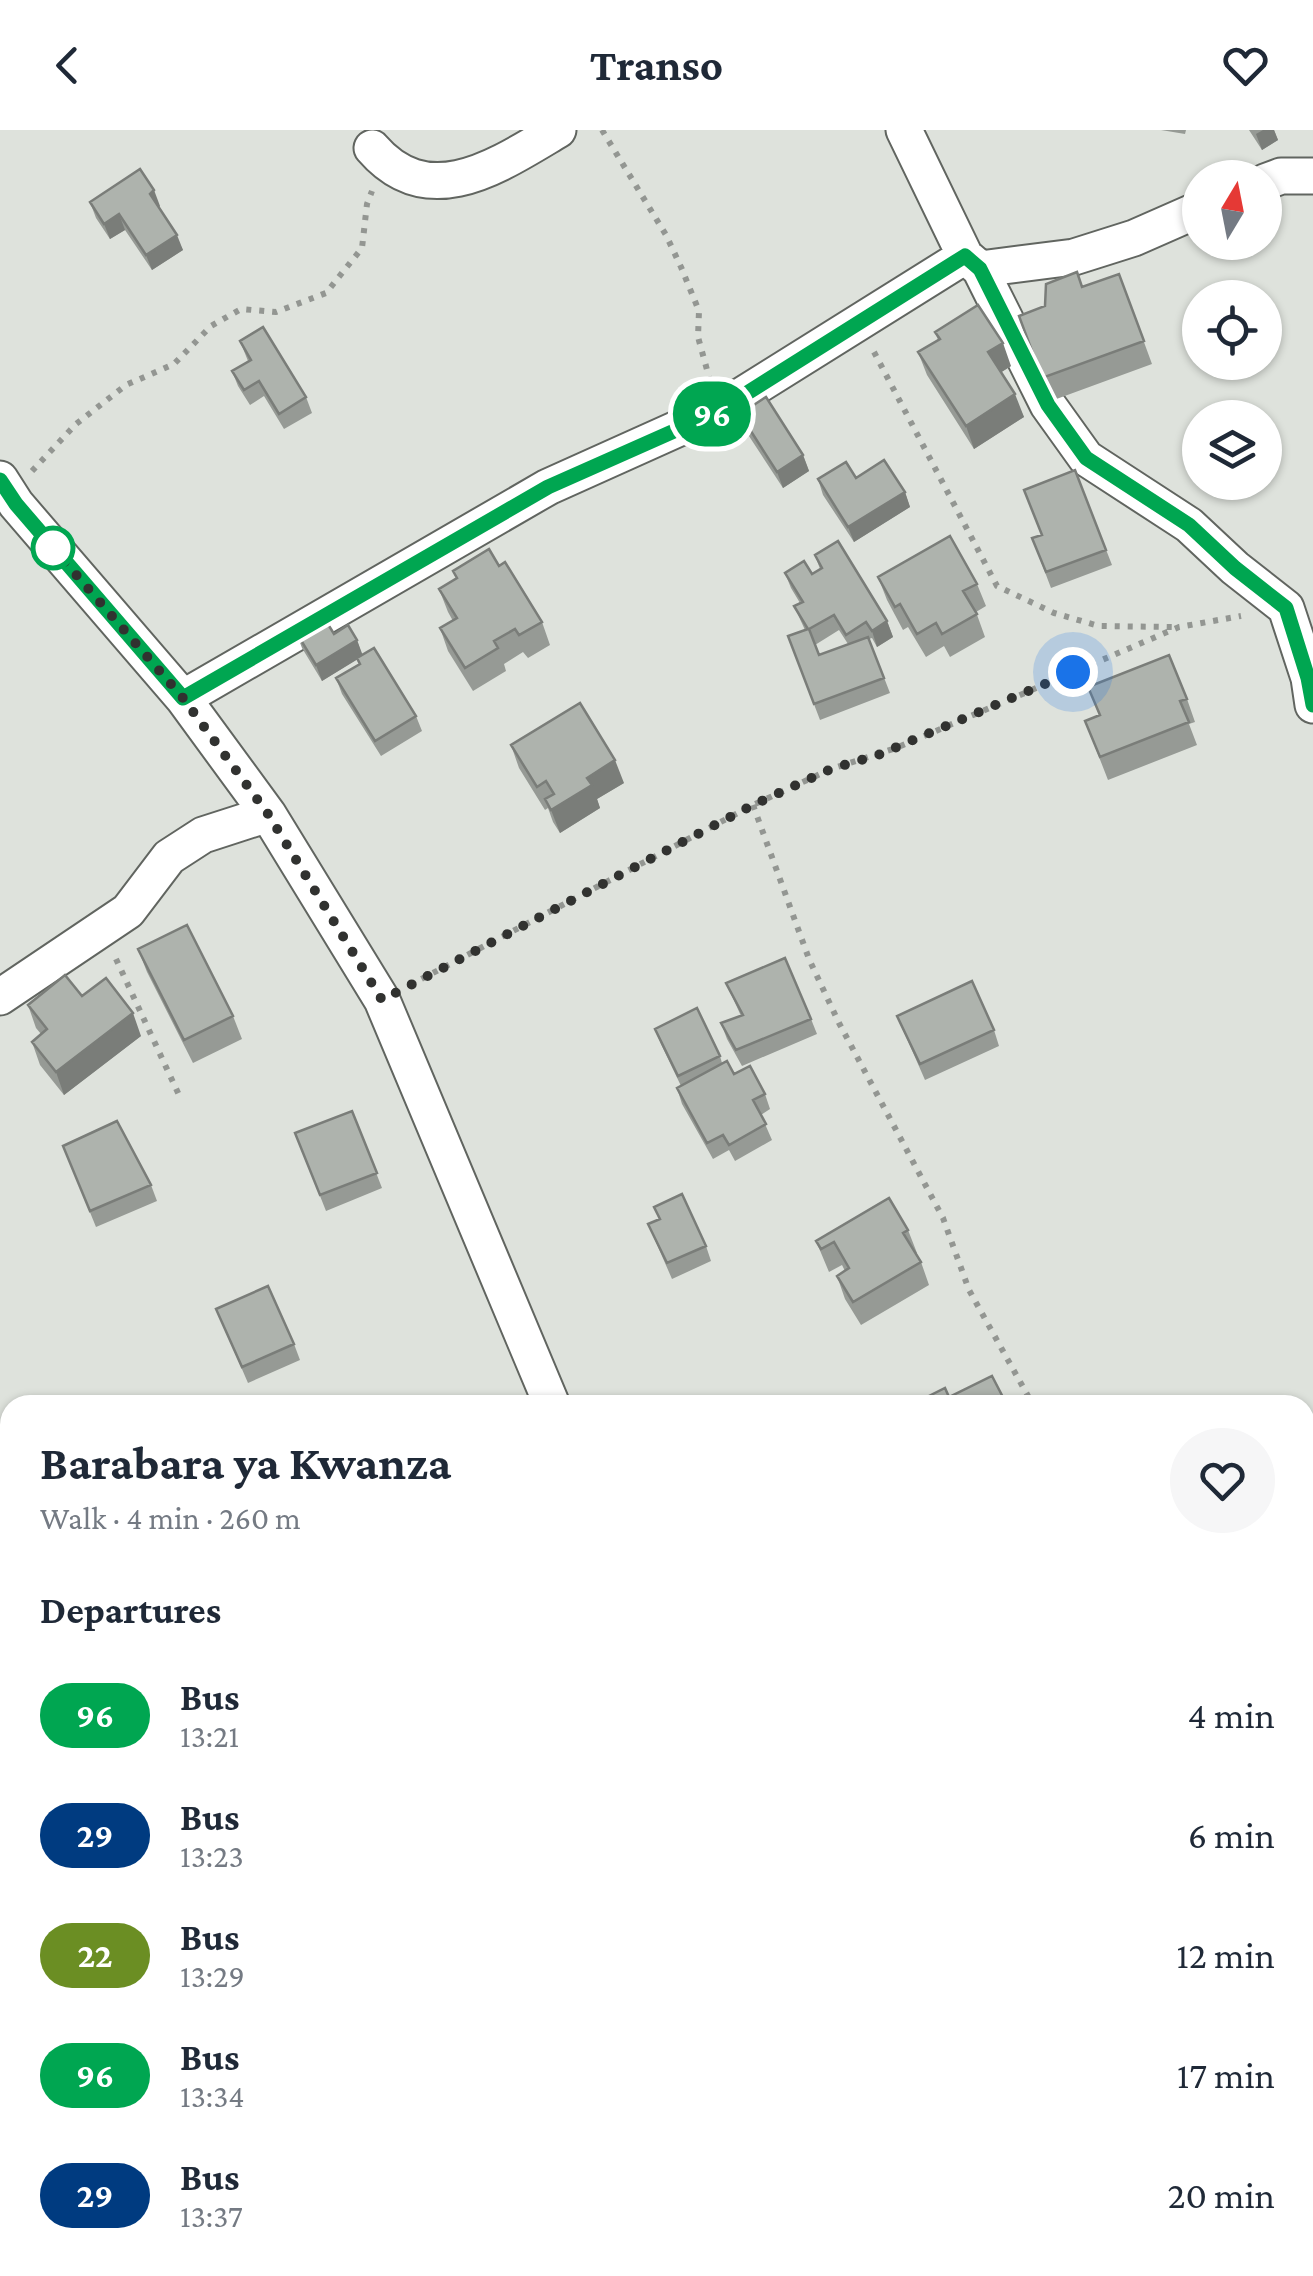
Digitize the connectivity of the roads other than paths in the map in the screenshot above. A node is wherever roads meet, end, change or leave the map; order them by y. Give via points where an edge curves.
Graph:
1 (558, 130) edge
2 (904, 130) edge
3 (372, 148) road end
4 (1282, 176) edge
5 (1313, 176) edge
6 (1182, 217) edge
7 (972, 262) junction
8 (6, 498) edge
9 (183, 698) junction
10 (1313, 705) edge
11 (268, 814) junction
12 (0, 997) edge
13 (548, 1395) edge

1 - 3 street via 463,178 414,179
2 - 7 street
4 - 5 street
6 - 7 street via 1074,257
7 - 9 street via 858,323 717,412 548,487
7 - 10 street via 1048,405 1086,458 1189,525 1286,608
8 - 9 street
9 - 11 street
11 - 12 street via 202,835 169,858 128,911
11 - 13 street via 382,1000

